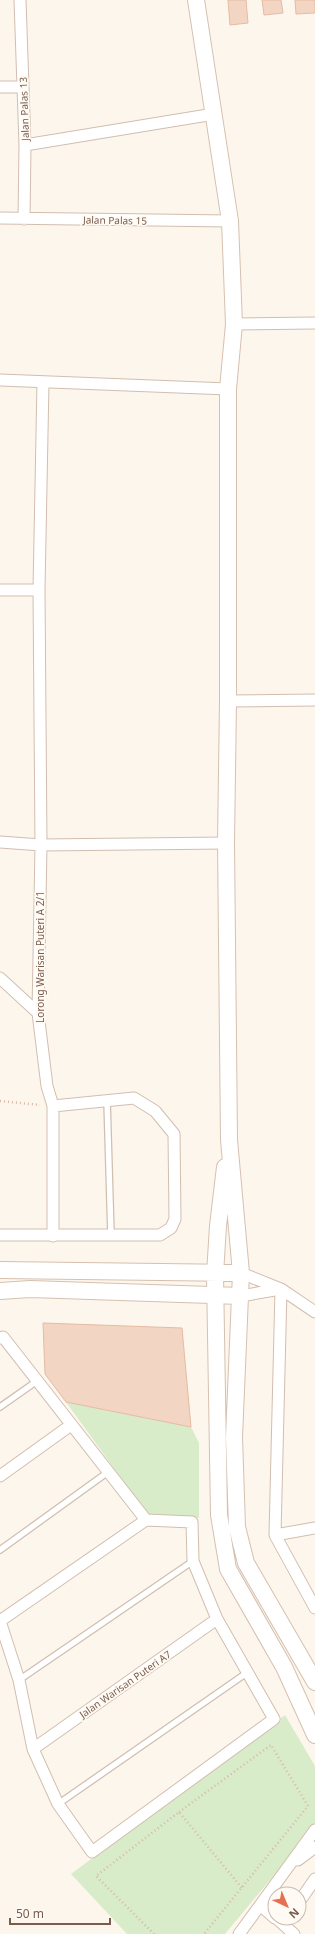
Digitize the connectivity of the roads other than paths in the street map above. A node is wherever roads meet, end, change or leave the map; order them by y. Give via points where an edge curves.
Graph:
1 (20, 0) edge
2 (196, 0) edge
3 (0, 86) edge
4 (23, 87) junction
5 (214, 114) junction
6 (25, 145) junction
7 (0, 218) edge
8 (24, 219) junction
9 (230, 221) junction
10 (315, 323) edge
11 (234, 324) junction
12 (0, 380) edge
13 (43, 382) junction
14 (228, 389) junction
15 (0, 590) edge
16 (39, 590) junction
17 (315, 700) edge
18 (228, 701) junction
19 (0, 842) edge
20 (226, 843) junction
21 (41, 845) junction
22 (0, 978) edge
23 (38, 1013) junction
24 (107, 1100) junction
25 (53, 1106) junction
26 (229, 1140) junction
27 (0, 1235) edge
28 (111, 1235) junction
29 (53, 1236) junction
30 (0, 1270) edge
31 (241, 1273) junction
32 (215, 1274) junction
33 (280, 1289) junction
34 (0, 1291) edge
35 (216, 1296) junction
36 (241, 1296) junction
37 (315, 1312) edge
38 (0, 1338) edge
39 (37, 1381) junction
40 (0, 1407) edge
41 (71, 1425) junction
42 (108, 1472) junction
43 (0, 1476) edge
44 (146, 1520) junction
45 (315, 1528) edge
46 (275, 1535) junction
47 (0, 1550) edge
48 (193, 1561) junction
49 (315, 1608) edge
50 (217, 1619) junction
51 (0, 1621) edge
52 (248, 1672) junction
53 (19, 1680) junction
54 (315, 1682) edge
55 (315, 1735) edge
56 (33, 1749) junction
57 (58, 1804) junction
58 (315, 1830) edge
59 (315, 1847) edge
60 (290, 1865) junction
61 (315, 1879) edge
62 (307, 1890) edge
63 (260, 1905) junction
64 (267, 1910) edge
65 (287, 1926) edge
66 (239, 1934) edge
67 (294, 1934) edge

1 - 4 street, Jalan Palas 13
2 - 5 street
3 - 4 street
4 - 6 street, Jalan Palas 13
5 - 6 street
5 - 9 street
6 - 8 street, Jalan Palas 13
7 - 8 street, Jalan Palas 15
8 - 9 street, Jalan Palas 15
9 - 11 street
10 - 11 street
11 - 14 street
12 - 13 street
13 - 14 street
13 - 16 street, Lorong Warisan Puteri A 2/1
14 - 18 street
15 - 16 street
16 - 21 street, Lorong Warisan Puteri A 2/1
17 - 18 street
18 - 20 street
19 - 21 street
20 - 21 street
20 - 26 street
21 - 23 street, Lorong Warisan Puteri A 2/1
22 - 23 street
23 - 25 street, Lorong Warisan Puteri A 2/1 via 47,1086
24 - 25 street
24 - 28 lane
24 - 28 street via 134,1098 155,1111 174,1134 175,1219 171,1228 160,1235
25 - 29 street, Lorong Warisan Puteri A 2/1
26 - 31 street
26 - 32 street via 218,1226
27 - 29 street
28 - 29 street
30 - 32 street
31 - 32 street
31 - 33 street
31 - 36 street
32 - 35 street
33 - 36 street
33 - 37 street
33 - 46 street
34 - 35 street via 30,1289
35 - 36 street
35 - 55 street via 219,1516 228,1569 284,1667
36 - 54 street via 234,1438 236,1527 246,1563
38 - 39 street via 3,1337
39 - 40 lane
39 - 41 street
41 - 42 street
41 - 43 street
42 - 44 street
42 - 47 lane
44 - 48 street via 192,1522
44 - 51 street
45 - 46 street
46 - 49 street
48 - 50 street
48 - 53 lane
50 - 52 street
50 - 56 street, Jalan Warisan Puteri A7
51 - 53 street
52 - 57 lane
52 - 57 street via 274,1719 92,1852
53 - 56 street
56 - 57 street
58 - 60 street
59 - 60 street
60 - 63 street
61 - 62 street
63 - 64 street
63 - 66 street
65 - 67 street

